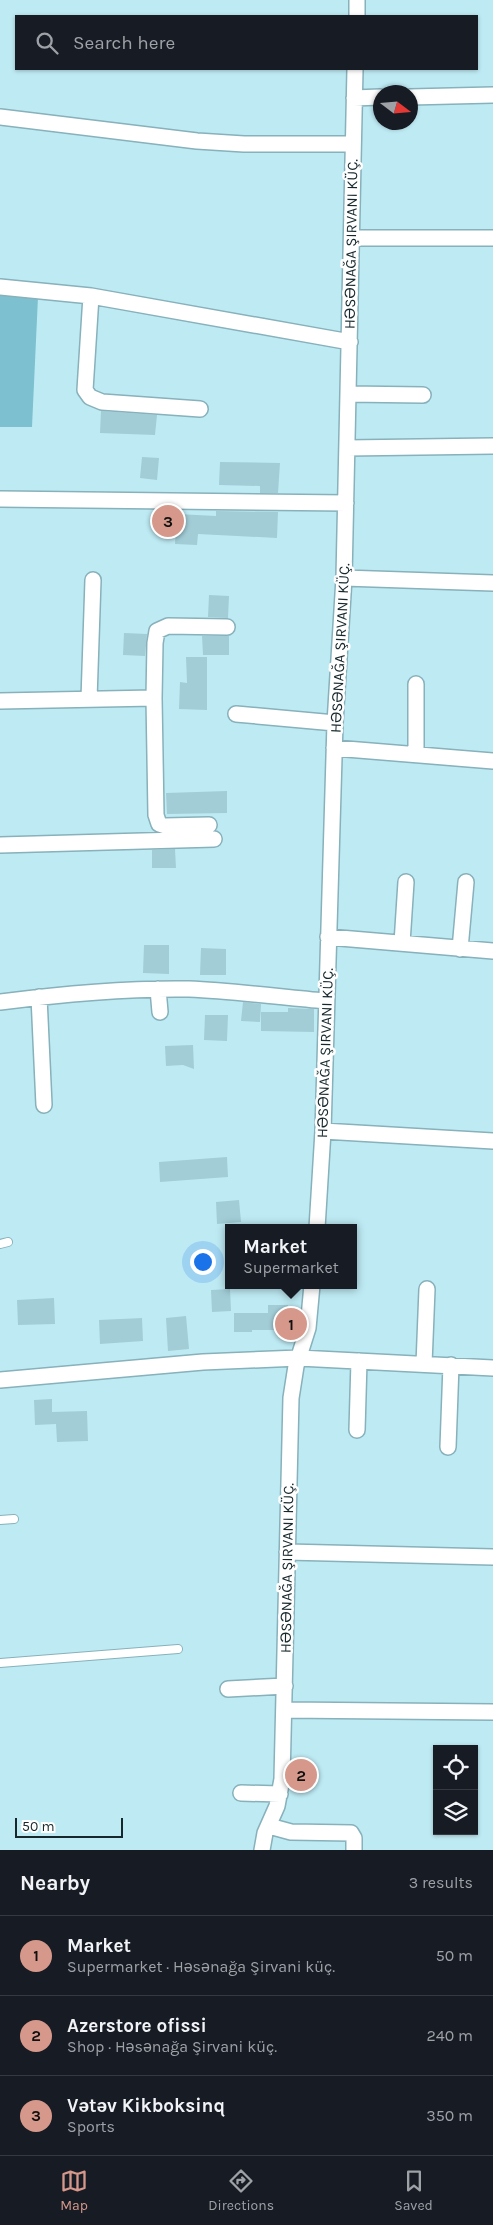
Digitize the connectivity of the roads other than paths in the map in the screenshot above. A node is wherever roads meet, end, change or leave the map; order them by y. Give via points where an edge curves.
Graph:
1 (357, 0) edge
2 (357, 15) edge
3 (355, 70) edge
4 (493, 95) edge
5 (373, 97) edge
6 (418, 97) edge
7 (354, 98) junction
8 (0, 117) edge
9 (352, 144) junction
10 (352, 238) junction
11 (493, 238) edge
12 (0, 287) edge
13 (91, 296) junction
14 (350, 342) junction
15 (348, 394) junction
16 (423, 395) dead end
17 (200, 408) dead end
18 (493, 446) edge
19 (347, 448) junction
20 (0, 499) edge
21 (346, 504) junction
22 (344, 578) junction
23 (93, 580) dead end
24 (493, 583) edge
25 (227, 627) dead end
26 (416, 684) dead end
27 (154, 698) junction
28 (89, 699) junction
29 (0, 701) edge
30 (236, 714) dead end
31 (335, 723) junction
32 (334, 748) junction
33 (416, 754) junction
34 (493, 761) edge
35 (209, 825) dead end
36 (214, 839) dead end
37 (0, 845) edge
38 (406, 882) dead end
39 (466, 882) dead end
40 (328, 937) junction
41 (402, 943) junction
42 (460, 949) junction
43 (493, 952) edge
44 (158, 989) junction
45 (39, 997) junction
46 (325, 1001) junction
47 (0, 1002) edge
48 (160, 1012) dead end
49 (44, 1105) dead end
50 (323, 1131) junction
51 (493, 1141) edge
52 (317, 1224) edge
53 (312, 1289) edge
54 (428, 1289) dead end
55 (299, 1358) junction
56 (359, 1361) junction
57 (424, 1364) junction
58 (451, 1365) junction
59 (493, 1368) edge
60 (0, 1380) edge
61 (357, 1430) dead end
62 (448, 1447) dead end
63 (14, 1518) dead end
64 (0, 1520) edge
65 (288, 1552) junction
66 (493, 1557) edge
67 (178, 1649) dead end
68 (0, 1663) edge
69 (285, 1686) junction
70 (228, 1689) dead end
71 (285, 1710) junction
72 (493, 1712) edge
73 (241, 1793) dead end
74 (280, 1794) junction
75 (268, 1826) junction
76 (262, 1850) edge
77 (354, 1850) edge

1 - 2 street
3 - 7 street, HƏSƏNAĞA ŞIRVANI KÜÇ.
4 - 6 street
5 - 7 street
7 - 9 street, HƏSƏNAĞA ŞIRVANI KÜÇ.
8 - 9 street via 197,141
9 - 10 street, HƏSƏNAĞA ŞIRVANI KÜÇ.
10 - 11 street
10 - 14 street, HƏSƏNAĞA ŞIRVANI KÜÇ.
12 - 13 street
13 - 14 street
13 - 17 street via 85,390 90,398 102,402
14 - 15 street, HƏSƏNAĞA ŞIRVANI KÜÇ.
15 - 16 street
15 - 19 street, HƏSƏNAĞA ŞIRVANI KÜÇ.
18 - 19 street
19 - 21 street, HƏSƏNAĞA ŞIRVANI KÜÇ.
20 - 21 street
21 - 22 street, HƏSƏNAĞA ŞIRVANI KÜÇ.
22 - 24 street
22 - 31 street, HƏSƏNAĞA ŞIRVANI KÜÇ.
23 - 28 street
25 - 27 street via 168,626 158,631
26 - 33 street
27 - 28 street
27 - 35 street via 156,815 159,824
28 - 29 street
30 - 31 street
31 - 32 street, HƏSƏNAĞA ŞIRVANI KÜÇ.
32 - 33 street
32 - 40 street, HƏSƏNAĞA ŞIRVANI KÜÇ.
33 - 34 street
36 - 37 street
38 - 41 street
39 - 42 street
40 - 41 street
40 - 46 street, HƏSƏNAĞA ŞIRVANI KÜÇ.
41 - 42 street
42 - 43 street
44 - 45 street
44 - 46 street
44 - 48 street
45 - 47 street
45 - 49 street
46 - 50 street, HƏSƏNAĞA ŞIRVANI KÜÇ.
50 - 51 street
50 - 52 street, HƏSƏNAĞA ŞIRVANI KÜÇ.
53 - 55 street, HƏSƏNAĞA ŞIRVANI KÜÇ. via 308,1328
54 - 57 street
55 - 56 street
55 - 60 street via 203,1362
55 - 65 street, HƏSƏNAĞA ŞIRVANI KÜÇ. via 291,1398
56 - 57 street
56 - 61 street
57 - 58 street
58 - 59 street
58 - 62 street
63 - 64 lane
65 - 66 street
65 - 69 street, HƏSƏNAĞA ŞIRVANI KÜÇ.
67 - 68 lane
69 - 70 street
69 - 71 street, HƏSƏNAĞA ŞIRVANI KÜÇ.
71 - 72 street
71 - 74 street, HƏSƏNAĞA ŞIRVANI KÜÇ.
73 - 74 street
74 - 75 street, HƏSƏNAĞA ŞIRVANI KÜÇ.
75 - 76 street, HƏSƏNAĞA ŞIRVANI KÜÇ.
75 - 77 street via 291,1832 351,1832

